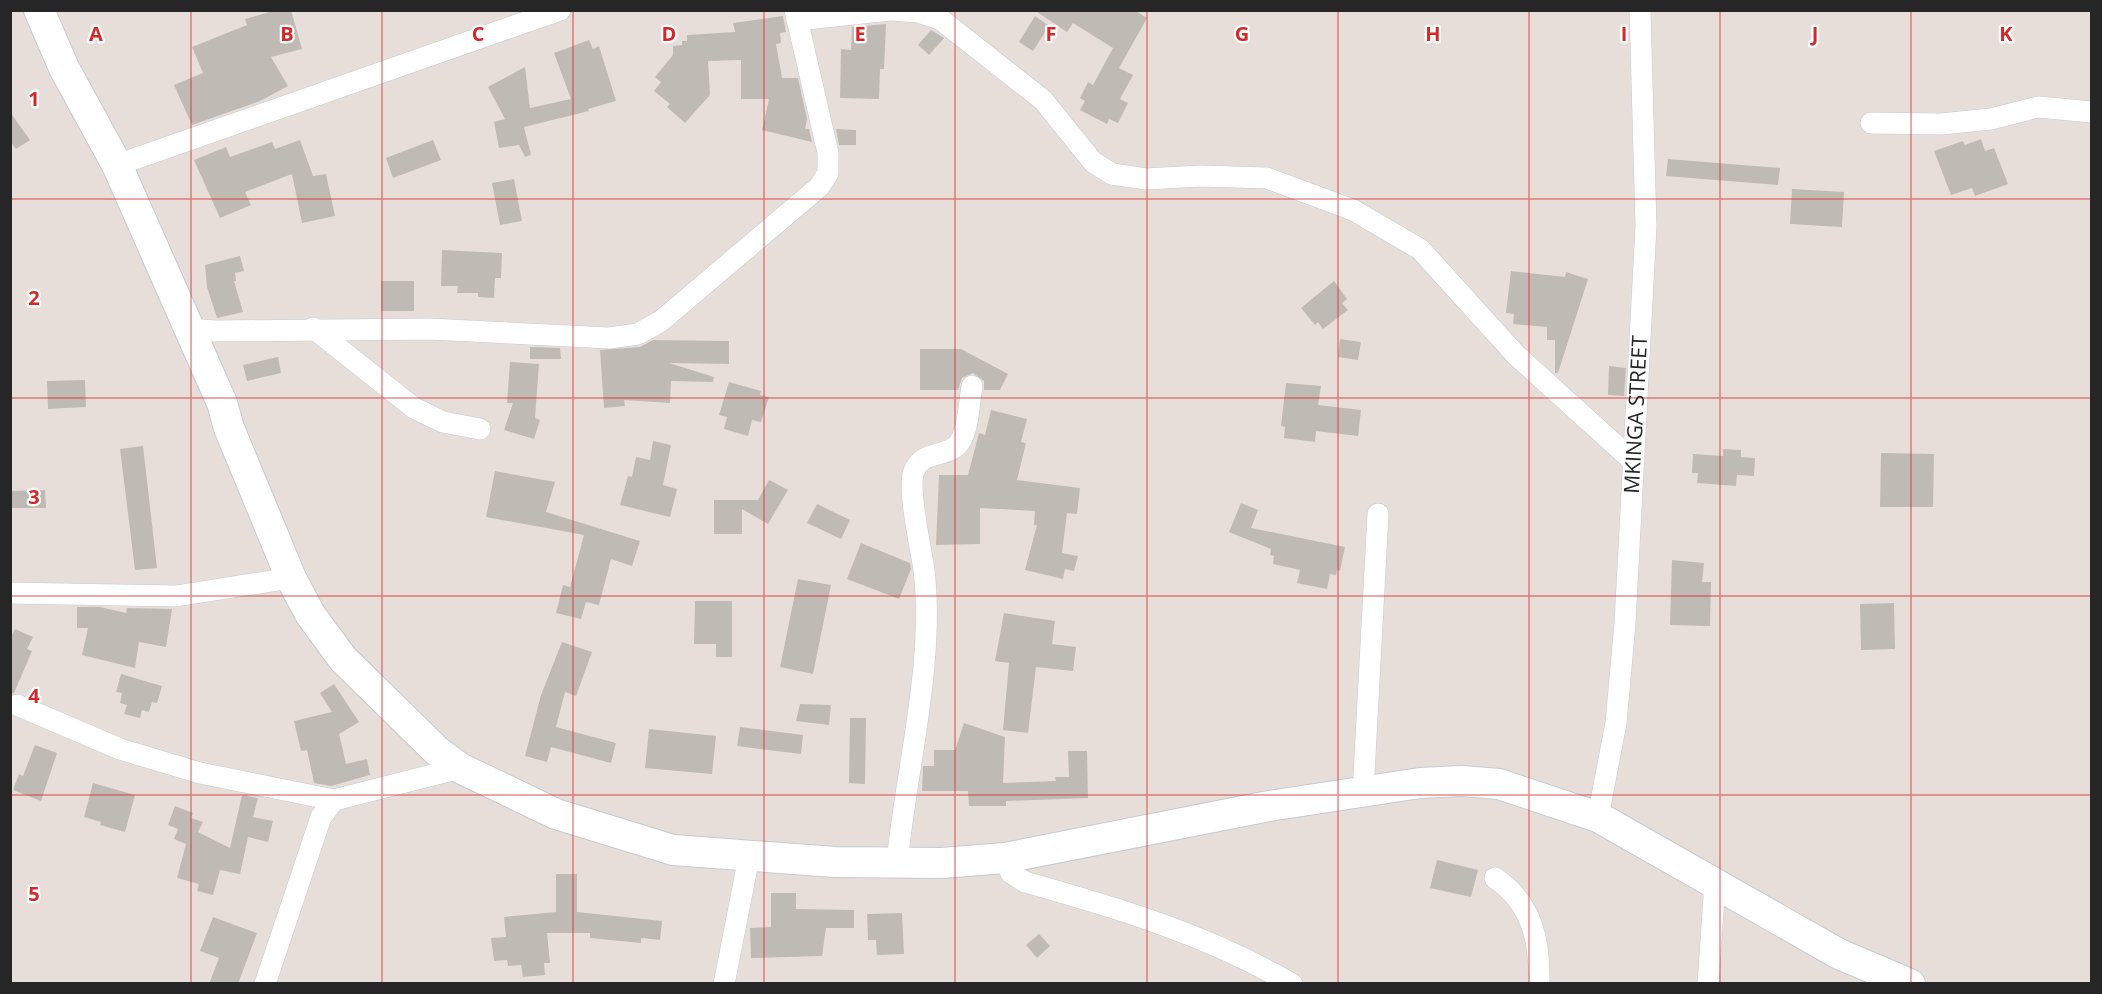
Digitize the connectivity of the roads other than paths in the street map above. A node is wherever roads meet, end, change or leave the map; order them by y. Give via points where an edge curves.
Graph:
1 (39, 10) edge
2 (560, 10) edge
3 (891, 10) edge
4 (1640, 10) edge
5 (796, 15) edge
6 (2091, 112) edge
7 (1871, 123) dead end
8 (117, 165) junction
9 (187, 328) junction
10 (313, 328) junction
11 (972, 386) dead end
12 (480, 429) dead end
13 (1633, 461) junction
14 (1378, 514) dead end
15 (291, 578) junction
16 (10, 593) edge
17 (16, 705) dead end
18 (460, 768) junction
19 (1363, 793) junction
20 (334, 800) junction
21 (1598, 817) junction
22 (748, 857) junction
23 (1005, 858) junction
24 (897, 863) junction
25 (1495, 878) dead end
26 (1715, 882) junction
27 (1279, 980) edge
28 (265, 984) edge
29 (724, 984) edge
30 (1539, 984) edge
31 (1708, 984) edge
32 (1910, 984) edge

1 - 8 street via 64,68
2 - 8 street
3 - 5 street
3 - 13 street via 940,19 1043,100 1093,162 1112,174 1146,179 1268,178 1353,210 1420,249 1515,355
4 - 13 street, MKINGA STREET via 1646,226
5 - 10 street via 828,153 828,173 819,187 662,321 638,334 609,338 430,328
6 - 7 street via 2038,107 1991,119 1941,124
8 - 9 street
9 - 10 street
9 - 15 street via 222,403
10 - 12 street via 414,408 443,422
11 - 24 street via 961,440 952,450 923,458 914,470 912,486 926,615
13 - 21 street, MKINGA STREET via 1616,723
14 - 19 street
15 - 16 street via 176,596
15 - 18 street via 310,614 343,659 437,751
17 - 20 street via 120,749 200,773
18 - 20 street
18 - 22 street via 556,814 673,850
19 - 21 street via 1420,783 1499,784
19 - 23 street via 1269,806
20 - 28 street via 321,817
21 - 26 street
22 - 24 street
22 - 29 street
23 - 24 street
23 - 27 street via 1011,873 1025,882 1150,918 1208,941
25 - 30 street via 1513,890 1530,915
26 - 31 street
26 - 32 street via 1839,954

